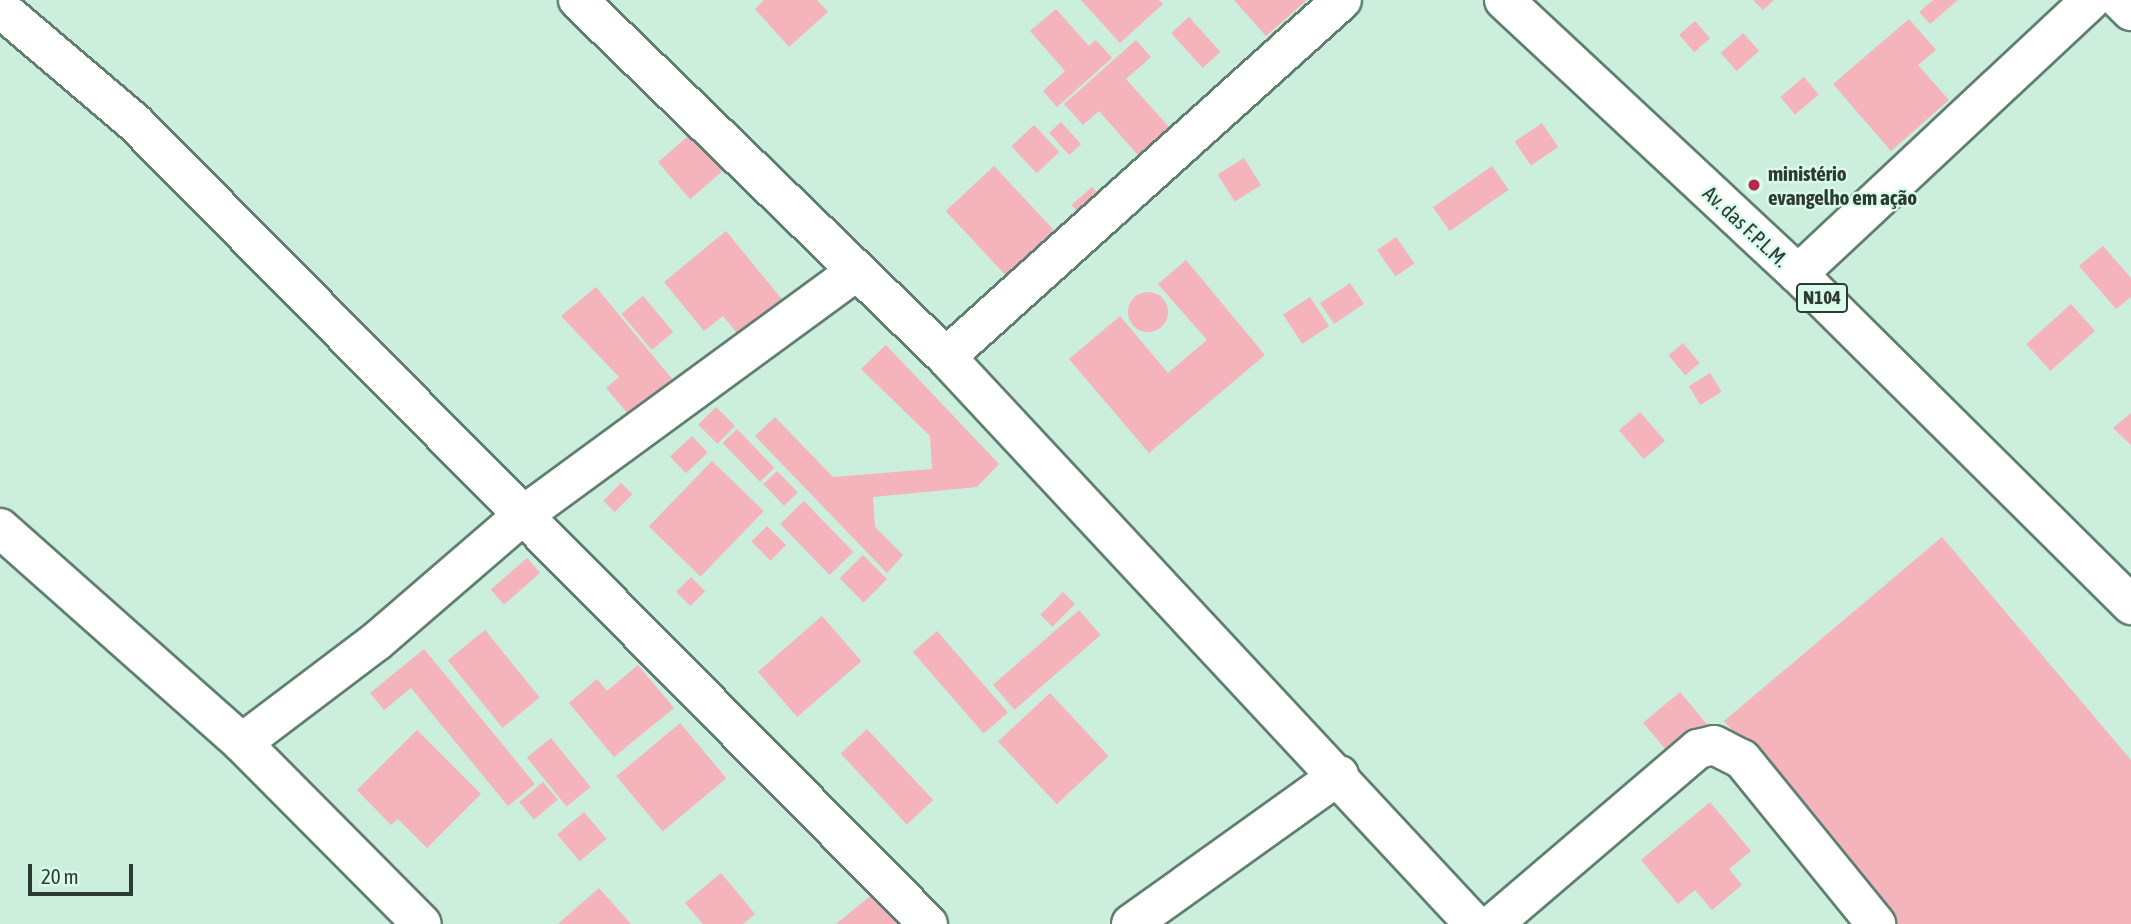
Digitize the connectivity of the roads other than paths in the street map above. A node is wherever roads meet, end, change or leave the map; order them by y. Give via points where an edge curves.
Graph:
1 (578, 0) edge
2 (1342, 0) edge
3 (1504, 0) edge
4 (2091, 0) edge
5 (2120, 0) edge
6 (0, 8) edge
7 (2131, 11) edge
8 (857, 271) junction
9 (1798, 274) junction
10 (946, 357) junction
11 (522, 516) junction
12 (0, 528) edge
13 (2131, 605) edge
14 (242, 743) junction
15 (1339, 775) junction
16 (422, 924) edge
17 (928, 924) edge
18 (1131, 924) edge
19 (1474, 924) edge
20 (1493, 924) edge
21 (1876, 924) edge

1 - 8 street
2 - 10 street
3 - 9 street, Av. das F.P.L.M. / N104
4 - 9 street
5 - 7 street
6 - 11 street via 135,123
8 - 10 street
8 - 11 street
9 - 13 street, Av. das F.P.L.M. / N104
10 - 15 street
11 - 14 street via 377,641
11 - 17 street
12 - 14 street
14 - 16 street
15 - 18 street
15 - 19 street
20 - 21 street via 1698,750 1714,745 1742,759

